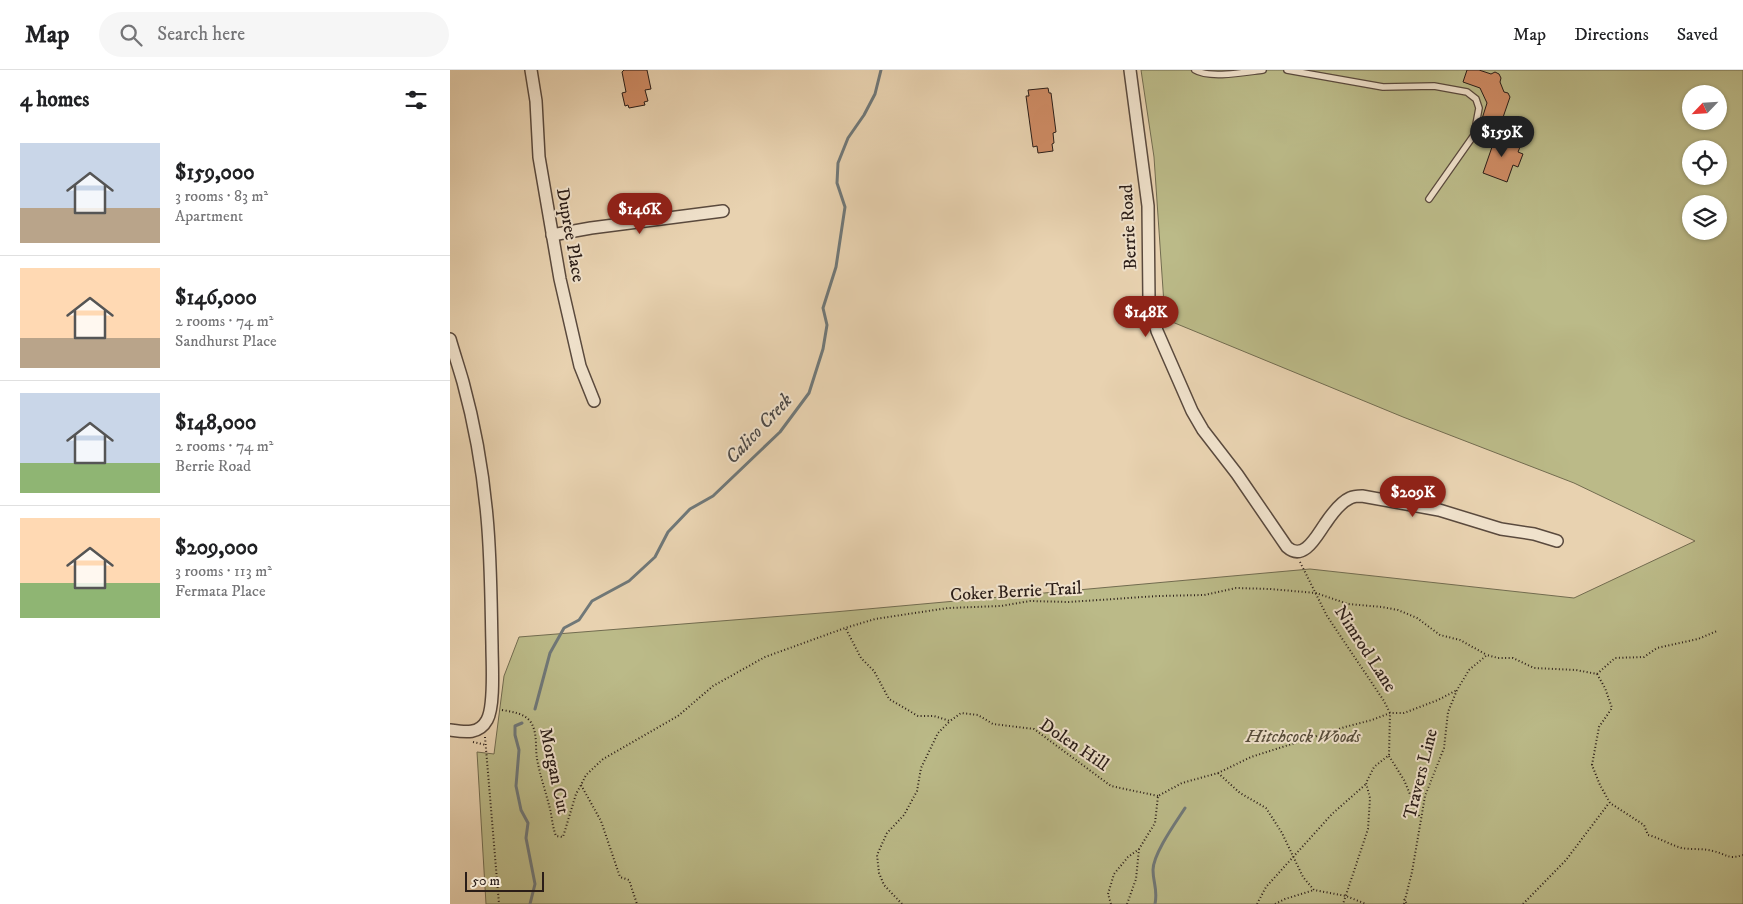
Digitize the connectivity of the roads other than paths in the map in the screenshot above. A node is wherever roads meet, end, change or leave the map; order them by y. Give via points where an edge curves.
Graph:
1 (531, 70) edge
2 (1130, 70) edge
3 (1195, 70) edge
4 (1264, 70) edge
5 (1287, 70) edge
6 (1428, 199) dead end
7 (723, 211) dead end
8 (552, 235) junction
9 (450, 339) edge
10 (594, 401) dead end
11 (1557, 541) dead end
12 (450, 730) edge

1 - 8 street, Dupree Place via 539,156
2 - 11 street, Berrie Road via 1148,206 1150,300 1157,331 1203,430 1287,547 1294,551 1311,545 1326,521 1346,501 1362,496 1438,510 1501,529
3 - 4 lane via 1226,74
5 - 6 lane via 1383,87 1434,86 1467,92 1476,99 1479,108 1474,135
7 - 8 street
8 - 10 street, Dupree Place via 569,324 580,366
9 - 12 street via 473,423 487,517 492,709 481,727 465,733

